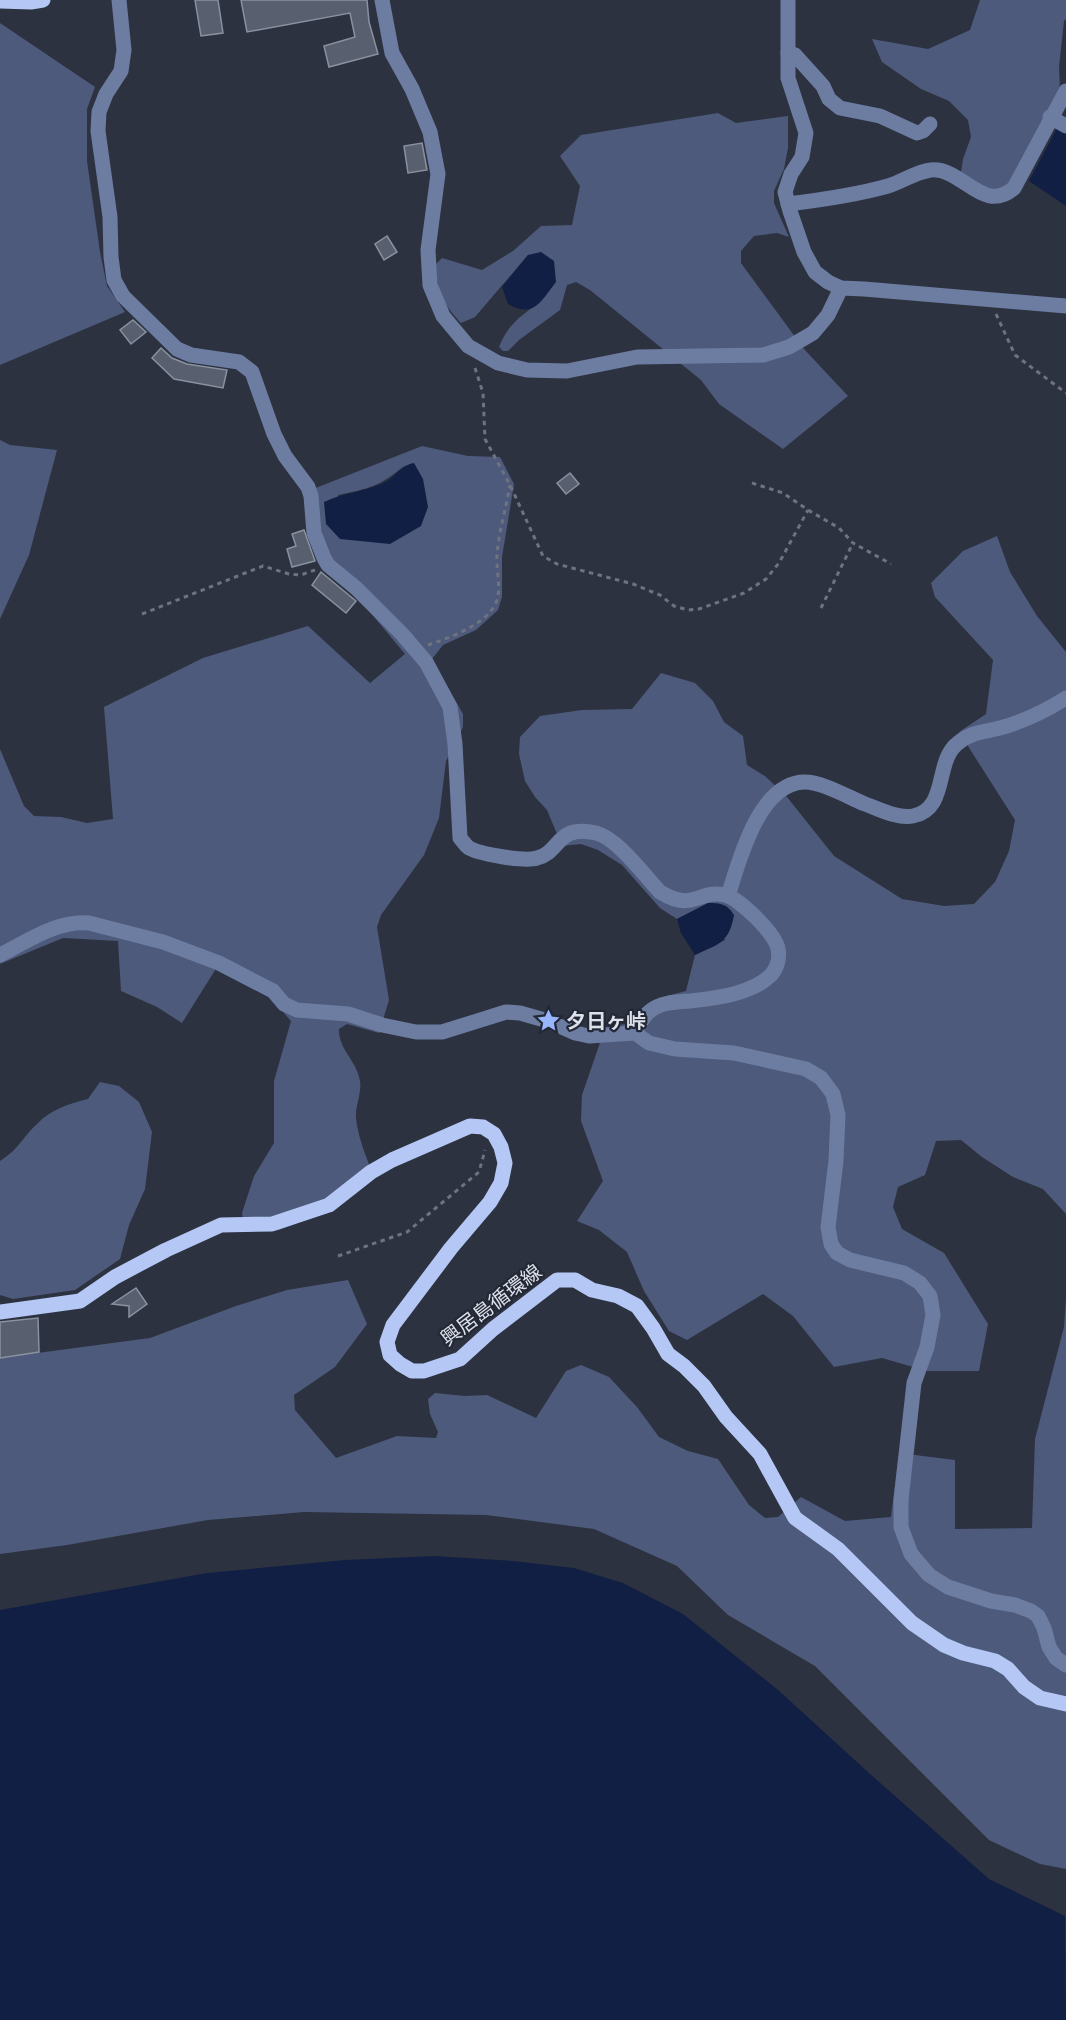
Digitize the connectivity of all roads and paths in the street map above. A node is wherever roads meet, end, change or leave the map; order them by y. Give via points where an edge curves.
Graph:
1 (0, 0) edge
2 (44, 0) edge
3 (119, 0) edge
4 (382, 0) edge
5 (788, 0) edge
6 (788, 53) junction
7 (1066, 91) edge
8 (1050, 117) junction
9 (930, 124) dead end
10 (1066, 126) edge
11 (788, 204) junction
12 (841, 288) junction
13 (994, 300) junction
14 (1066, 306) edge
15 (468, 346) junction
16 (1066, 393) edge
17 (752, 483) dead end
18 (510, 485) junction
19 (808, 510) junction
20 (853, 543) junction
21 (891, 564) dead end
22 (328, 565) junction
23 (821, 608) dead end
24 (142, 614) dead end
25 (416, 650) junction
26 (1066, 698) edge
27 (728, 896) junction
28 (0, 954) edge
29 (635, 1033) junction
30 (490, 1131) junction
31 (338, 1256) dead end
32 (0, 1312) edge
33 (1066, 1665) edge
34 (1066, 1704) edge

1 - 2 main road
3 - 22 street via 124,50 121,71 99,112 98,131 111,217 114,280 123,296 177,348 191,355 239,362 252,372 274,434 308,487 314,533
4 - 15 street via 392,53 430,132 438,174 428,250 430,285 443,316
5 - 6 street
6 - 9 street via 795,55 840,108 880,116 916,133
6 - 11 street via 788,78 806,133 802,157 785,192
7 - 8 street
8 - 10 street
8 - 11 street via 1014,188 1000,197 987,195 945,172 933,170 860,193
11 - 12 street via 804,252 816,272
12 - 13 street
12 - 15 street via 828,315 813,333 789,347 763,355 637,357 567,371 527,370 498,363
13 - 14 street
13 - 16 path via 996,318 1014,355
15 - 18 path via 483,393 485,439
17 - 19 path via 783,493
18 - 19 path via 543,556 557,564 633,584 688,610 744,593 766,579 779,564
18 - 25 path via 497,555 497,601 473,626
19 - 20 path via 839,528
20 - 21 path
20 - 23 path
22 - 24 path via 301,575 263,566
22 - 25 street
25 - 27 street via 450,707 460,838 467,847 535,859 568,834 597,833 610,840 660,891 677,901 717,894
26 - 27 street via 1001,728 972,733 956,744 948,756 938,795 928,809 913,816 892,815 804,782 781,789 764,806 750,832
27 - 29 street via 771,934 778,948 775,971 763,983 747,990 667,1003 651,1010
28 - 29 street via 61,925 89,923 163,942 219,963 273,991 284,1004 297,1010 348,1014 416,1032 442,1032 506,1012 548,1021 574,1033
29 - 33 street via 650,1043 675,1049 734,1053 806,1069 821,1078 833,1094 838,1115 828,1227 831,1244 837,1253 850,1260 904,1273 920,1283 930,1296 933,1315 914,1383 901,1500 901,1527 911,1554 929,1575 948,1587 1032,1611 1044,1628 1049,1647
30 - 31 path via 478,1172 407,1232
30 - 32 main road via 470,1126 392,1160 328,1205 272,1224 221,1225 115,1276 80,1301
30 - 34 main road, 興居島循環線 via 501,1147 505,1163 501,1183 393,1325 387,1342 390,1355 412,1371 460,1359 557,1280 575,1280 592,1290 618,1296 637,1306 668,1354 704,1386 760,1454 795,1518 838,1549 912,1623 945,1645 995,1661 1040,1698

